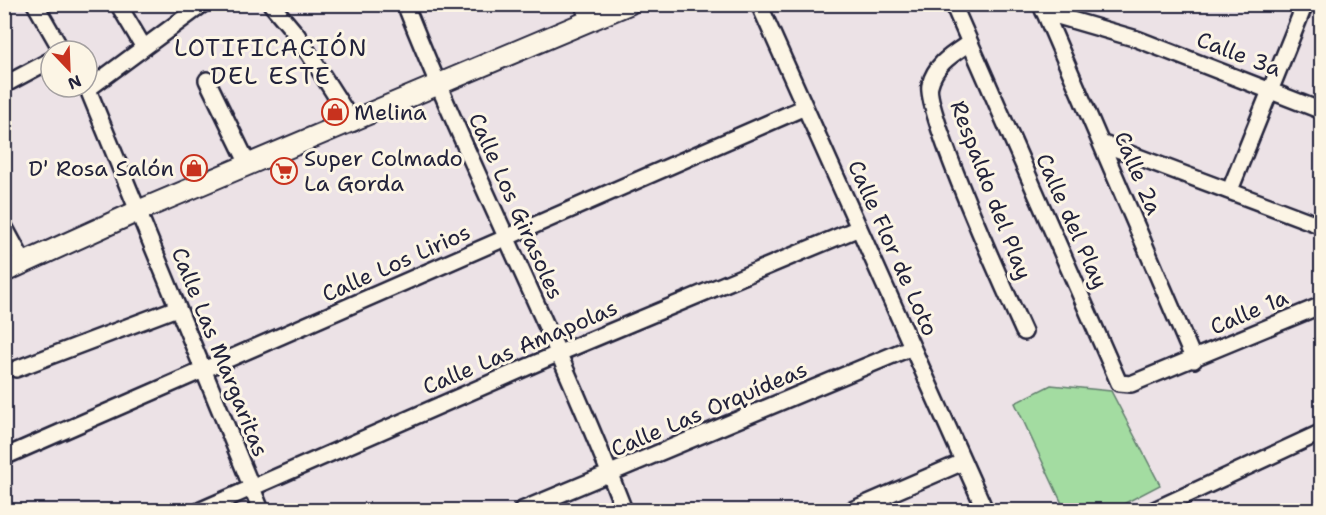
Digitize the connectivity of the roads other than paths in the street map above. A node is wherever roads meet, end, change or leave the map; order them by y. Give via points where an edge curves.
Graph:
1 (35, 4) edge
2 (118, 4) edge
3 (203, 4) edge
4 (271, 4) edge
5 (405, 4) edge
6 (629, 4) edge
7 (759, 4) edge
8 (953, 4) edge
9 (1041, 4) edge
10 (1305, 4) edge
11 (586, 13) edge
12 (55, 39) edge
13 (969, 43) junction
14 (143, 46) junction
15 (39, 66) edge
16 (99, 80) edge
17 (207, 80) dead end
18 (4, 85) edge
19 (439, 85) junction
20 (1269, 90) junction
21 (92, 99) edge
22 (805, 107) junction
23 (1322, 111) edge
24 (353, 123) junction
25 (1101, 143) junction
26 (249, 166) junction
27 (1230, 190) junction
28 (138, 211) junction
29 (4, 226) edge
30 (1322, 226) edge
31 (859, 228) junction
32 (506, 240) junction
33 (24, 264) junction
34 (4, 272) edge
35 (1322, 305) edge
36 (177, 308) junction
37 (1024, 332) dead end
38 (912, 347) junction
39 (557, 354) junction
40 (1194, 360) junction
41 (16, 369) dead end
42 (203, 372) junction
43 (1322, 432) edge
44 (4, 457) edge
45 (963, 462) junction
46 (610, 476) junction
47 (252, 489) junction
48 (201, 510) edge
49 (261, 510) edge
50 (522, 510) edge
51 (624, 510) edge
52 (852, 510) edge
53 (985, 510) edge
54 (1154, 510) edge

1 - 12 street
2 - 14 street
3 - 14 street
4 - 24 street via 297,35
5 - 19 street, Calle Los Girasoles
6 - 11 street
7 - 22 street, Calle Flor de Loto
8 - 13 street, Calle del Play
9 - 20 street, Calle 3a via 1044,12 1137,39
9 - 25 street, Calle 2a
10 - 20 street
11 - 19 street
13 - 37 street, Respaldo del Play via 934,71 928,88 961,187
13 - 40 street, Calle del Play via 1119,383 1131,384
14 - 16 street
15 - 18 street
17 - 26 street
19 - 24 street
19 - 32 street, Calle Los Girasoles
20 - 23 street, Calle 3a
20 - 27 street
21 - 28 street, Calle Las Margaritas
22 - 31 street, Calle Flor de Loto
22 - 32 street, Calle Los Lirios
24 - 26 street
25 - 27 street
25 - 40 street, Calle 2a
26 - 28 street
27 - 30 street
28 - 33 street
28 - 36 street, Calle Las Margaritas
29 - 33 street
31 - 38 street, Calle Flor de Loto
31 - 39 street, Calle Las Amapolas
32 - 39 street, Calle Los Girasoles
32 - 42 street, Calle Los Lirios
33 - 34 street
35 - 40 street, Calle 1a
36 - 41 street
36 - 42 street, Calle Las Margaritas
38 - 45 street, Calle Flor de Loto
38 - 46 street, Calle Las Orquídeas
39 - 46 street, Calle Los Girasoles
39 - 47 street, Calle Las Amapolas
42 - 44 street, Calle Los Lirios
42 - 47 street, Calle Las Margaritas
43 - 54 street
45 - 52 street
45 - 53 street, Calle Flor de Loto
46 - 50 street, Calle Las Orquídeas
46 - 51 street, Calle Los Girasoles
47 - 48 street, Calle Las Amapolas
47 - 49 street, Calle Las Margaritas

